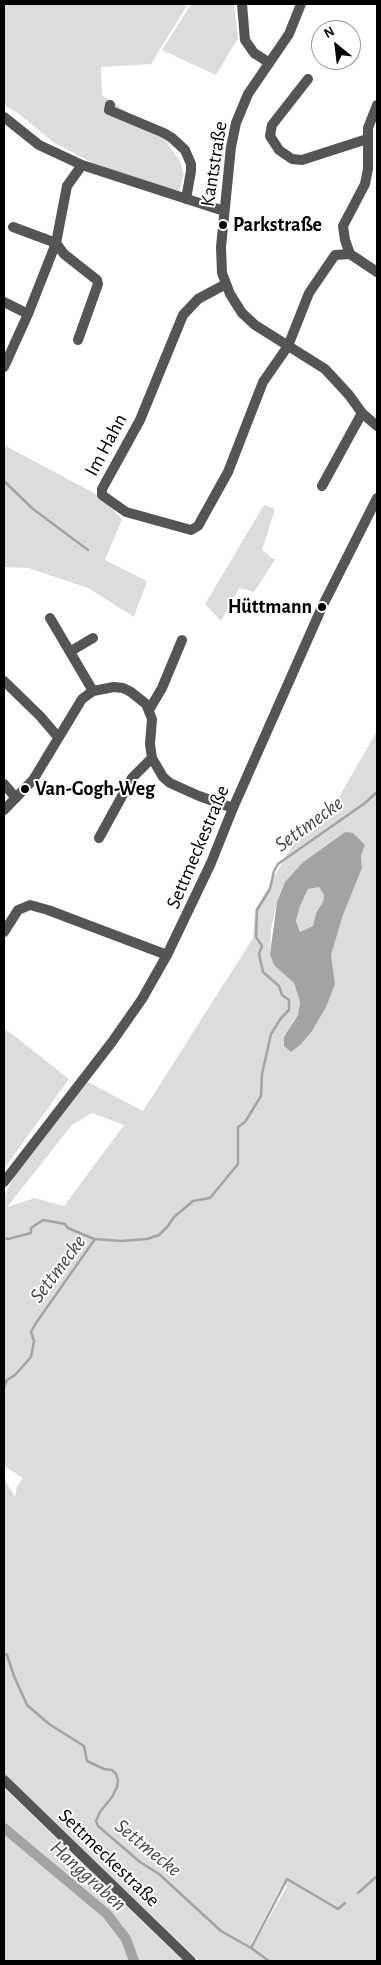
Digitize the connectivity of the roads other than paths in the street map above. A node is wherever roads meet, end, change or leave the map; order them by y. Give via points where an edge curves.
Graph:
1 (242, 4) edge
2 (301, 4) edge
3 (268, 62) junction
4 (308, 79) dead end
5 (110, 105) dead end
6 (377, 105) edge
7 (4, 117) edge
8 (367, 139) junction
9 (82, 165) junction
10 (186, 198) junction
11 (224, 211) junction
12 (13, 227) dead end
13 (56, 243) junction
14 (350, 254) junction
15 (377, 272) edge
16 (226, 284) junction
17 (4, 302) edge
18 (28, 314) junction
19 (78, 340) dead end
20 (288, 346) junction
21 (4, 367) edge
22 (362, 412) junction
23 (377, 426) edge
24 (322, 486) dead end
25 (377, 498) edge
26 (50, 618) dead end
27 (93, 638) dead end
28 (182, 640) dead end
29 (71, 651) junction
30 (4, 681) edge
31 (93, 691) junction
32 (148, 710) junction
33 (58, 737) junction
34 (152, 758) junction
35 (4, 784) edge
36 (16, 798) junction
37 (233, 808) junction
38 (4, 810) edge
39 (99, 838) dead end
40 (4, 932) edge
41 (167, 955) junction
42 (4, 1182) edge
43 (4, 1780) edge
44 (191, 1961) edge

1 - 3 street via 245,40 254,53
2 - 3 street, Kantstraße via 289,34
3 - 11 street, Kantstraße via 248,94 236,123
4 - 8 street via 272,125 270,136 279,150 292,159 302,160
5 - 10 street via 108,110 164,133 185,150 191,164
6 - 8 street
7 - 9 street via 38,145
8 - 14 street via 365,184 343,226
9 - 10 street
9 - 13 street via 67,186
10 - 11 street
11 - 16 street, Kantstraße via 221,247
12 - 13 street
13 - 18 street
13 - 19 street via 98,284
14 - 15 street
14 - 20 street via 335,255 323,272 309,294
16 - 20 street, Kantstraße via 242,313
16 - 20 street, Im Hahn via 198,299 183,315 140,420 102,489 102,495 133,515 194,529 228,472 263,382
17 - 18 street
18 - 21 street
20 - 22 street, Kantstraße via 319,364
22 - 23 street, Kantstraße
22 - 24 street
25 - 37 street, Settmeckestraße via 322,607
26 - 29 street
27 - 29 street
28 - 32 street via 166,680
29 - 31 street
30 - 33 street
31 - 32 street via 105,687 123,688 141,698
31 - 33 street via 82,699
32 - 34 street via 152,719
33 - 36 street via 43,765
34 - 37 street via 170,783
34 - 39 street via 132,778
35 - 36 street
36 - 38 street
37 - 41 street, Settmeckestraße via 212,863
40 - 41 street via 18,910 30,905 38,906
41 - 42 street, Settmeckestraße via 112,1042
43 - 44 street, Settmeckestraße

